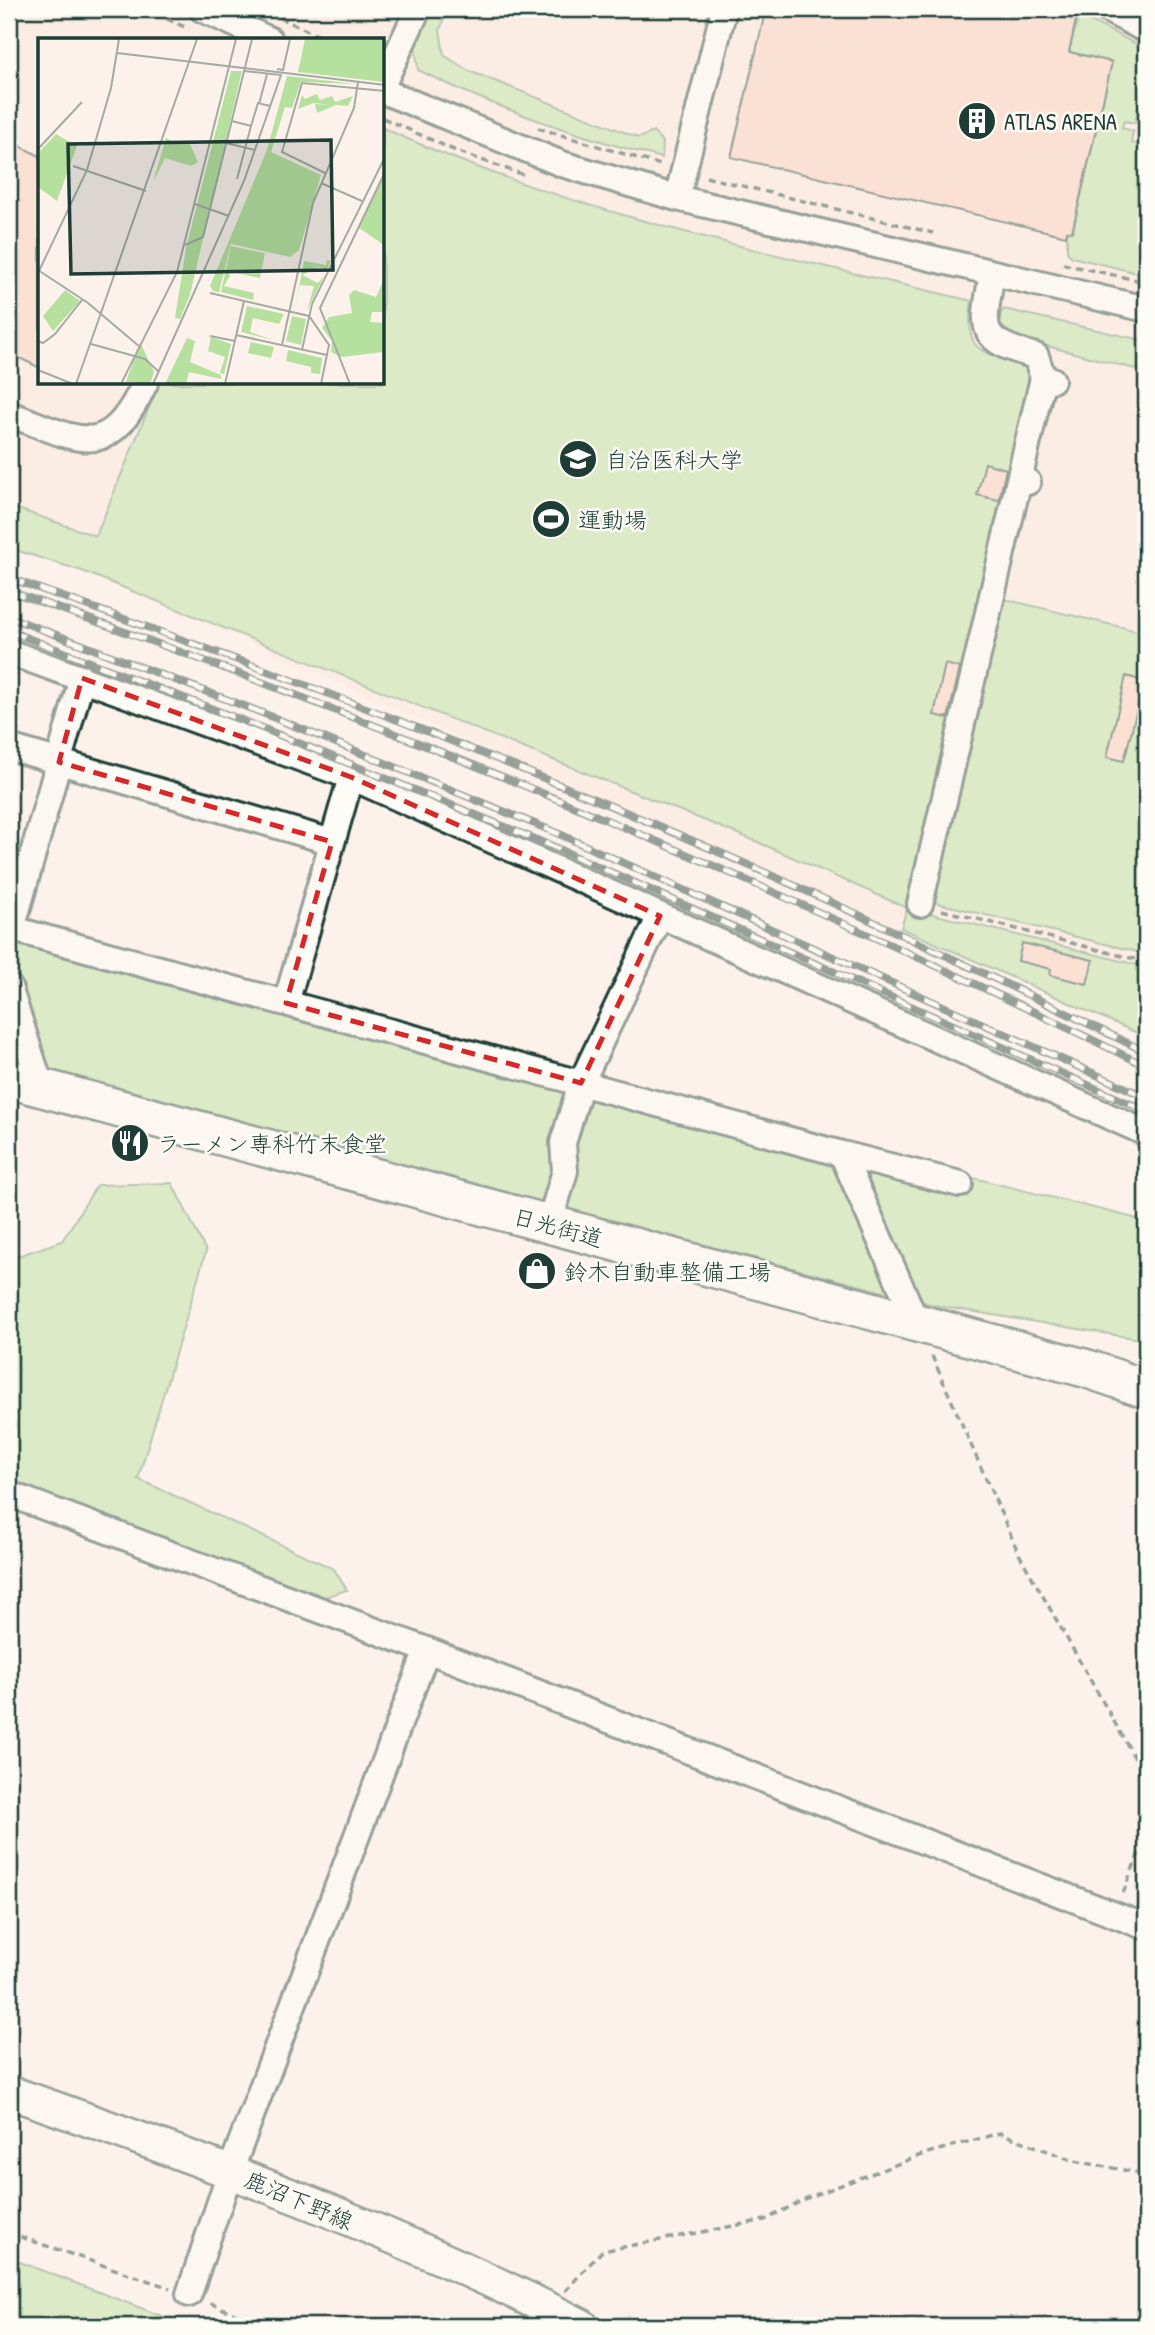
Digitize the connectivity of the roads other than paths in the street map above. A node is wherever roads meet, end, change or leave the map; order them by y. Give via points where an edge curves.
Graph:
1 (418, 9) edge
2 (724, 9) edge
3 (1106, 9) edge
4 (197, 19) edge
5 (1146, 30) edge
6 (263, 38) edge
7 (385, 80) edge
8 (385, 92) edge
9 (677, 198) junction
10 (992, 273) junction
11 (1146, 309) edge
12 (144, 385) edge
13 (9, 414) edge
14 (9, 652) edge
15 (82, 678) junction
16 (9, 747) edge
17 (59, 762) junction
18 (351, 777) junction
19 (332, 842) junction
20 (920, 904) road end
21 (660, 916) junction
22 (10, 928) edge
23 (9, 987) edge
24 (286, 1003) junction
25 (25, 1083) edge
26 (581, 1083) junction
27 (1146, 1133) edge
28 (842, 1154) junction
29 (960, 1184) dead end
30 (549, 1225) junction
31 (917, 1323) junction
32 (1146, 1389) edge
33 (9, 1494) edge
34 (427, 1650) junction
35 (1146, 1927) edge
36 (9, 2092) edge
37 (230, 2172) junction
38 (189, 2294) road end
39 (582, 2326) edge

1 - 7 street
2 - 9 street
3 - 5 street
4 - 6 street
8 - 9 street via 562,164
9 - 10 street
10 - 11 street
10 - 20 street via 986,328 993,341 1006,349 1036,356 1048,379
12 - 13 street via 126,419 102,439 79,439
14 - 15 street
15 - 17 street
15 - 18 street
16 - 17 street
17 - 19 street
17 - 22 street
18 - 19 street
18 - 21 street
19 - 24 street
21 - 26 street
21 - 27 street
22 - 24 street
23 - 25 street
24 - 26 street
25 - 30 highway, 日光街道
26 - 28 street
26 - 30 street via 564,1143 565,1171
28 - 29 street
28 - 31 street
30 - 31 highway, 日光街道
31 - 32 highway, 日光街道
33 - 34 street
34 - 35 street
34 - 37 street
36 - 37 main road, 鹿沼下野線
37 - 38 street
37 - 39 main road, 鹿沼下野線 via 463,2266

